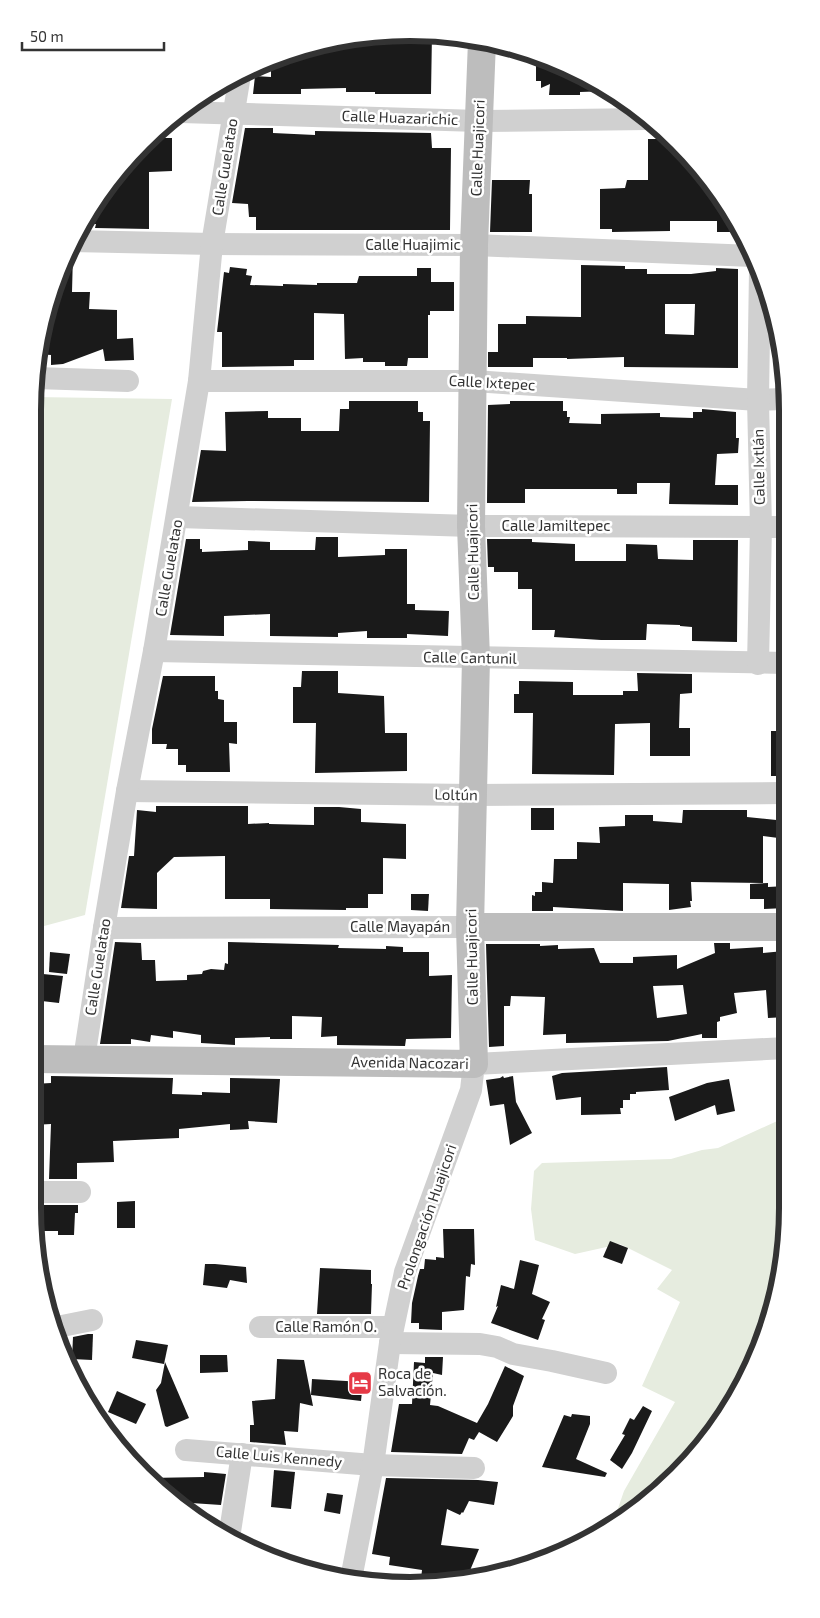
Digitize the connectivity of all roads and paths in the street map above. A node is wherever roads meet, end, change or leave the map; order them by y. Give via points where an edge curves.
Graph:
1 (482, 48) edge
2 (238, 84) edge
3 (192, 112) edge
4 (233, 113) junction
5 (637, 119) edge
6 (479, 121) junction
7 (82, 242) edge
8 (212, 244) junction
9 (474, 245) junction
10 (745, 256) edge
11 (760, 293) edge
12 (43, 378) edge
13 (474, 380) junction
14 (128, 381) dead end
15 (200, 381) junction
16 (779, 399) edge
17 (758, 400) junction
18 (178, 517) junction
19 (471, 526) junction
20 (761, 527) junction
21 (779, 527) edge
22 (154, 651) junction
23 (476, 658) junction
24 (758, 664) junction
25 (779, 664) edge
26 (127, 790) junction
27 (779, 793) edge
28 (474, 795) junction
29 (470, 927) junction
30 (779, 927) edge
31 (104, 928) junction
32 (779, 1048) edge
33 (41, 1059) edge
34 (84, 1059) junction
35 (474, 1064) junction
36 (41, 1192) edge
37 (80, 1192) dead end
38 (92, 1320) dead end
39 (61, 1326) edge
40 (260, 1327) dead end
41 (391, 1335) junction
42 (606, 1373) dead end
43 (186, 1450) dead end
44 (242, 1454) junction
45 (373, 1465) junction
46 (474, 1468) dead end
47 (230, 1529) edge
48 (352, 1572) edge

1 - 6 street, Calle Huajicori
2 - 4 street, Calle Guelatao
3 - 4 street, Calle Huazarichic
4 - 6 street, Calle Huazarichic
4 - 8 street, Calle Guelatao
5 - 6 street, Calle Huazarichic
6 - 9 street, Calle Huajicori
7 - 8 street, Calle Huajimic
8 - 9 street, Calle Huajimic
8 - 15 street, Calle Guelatao
9 - 10 street, Calle Huajimic
9 - 13 street, Calle Huajicori
11 - 17 street, Calle Ixtlán
12 - 14 street
13 - 15 street, Calle Ixtepec
13 - 17 street, Calle Ixtepec
13 - 19 street, Calle Huajicori
15 - 18 street, Calle Guelatao
16 - 17 street, Calle Ixtepec
17 - 20 street, Calle Ixtlán
18 - 19 street, Calle Jamiltepec
18 - 22 street, Calle Guelatao
19 - 20 street, Calle Jamiltepec
19 - 23 street, Calle Huajicori
20 - 21 street, Calle Jamiltepec
20 - 24 street, Calle Ixtlán
22 - 23 street, Calle Cantunil
22 - 26 street, Calle Guelatao
23 - 24 street, Calle Cantunil
23 - 28 street, Calle Huajicori
24 - 25 street, Calle Cantunil
26 - 28 street, Loltún
26 - 31 street, Calle Guelatao
27 - 28 street, Loltún
28 - 29 street, Calle Huajicori
29 - 30 street, Calle Mayapán
29 - 31 street, Calle Mayapán
29 - 35 street, Calle Huajicori
31 - 34 street, Calle Guelatao
32 - 35 street, Avenida Nacozari
33 - 34 street, Avenida Nacozari
34 - 35 street, Avenida Nacozari
35 - 41 street, Prolongación Huajicori via 471,1090 405,1272
36 - 37 street
38 - 39 street
40 - 41 street, Calle Ramón O.
41 - 42 street, Calle Ramón O. via 497,1347 513,1354
41 - 45 street, Prolongación Huajicori
43 - 44 street, Calle Luis Kennedy
44 - 45 street, Calle Luis Kennedy
44 - 47 street
45 - 46 street, Calle Luis Kennedy
45 - 48 street, Prolongación Huajicori

